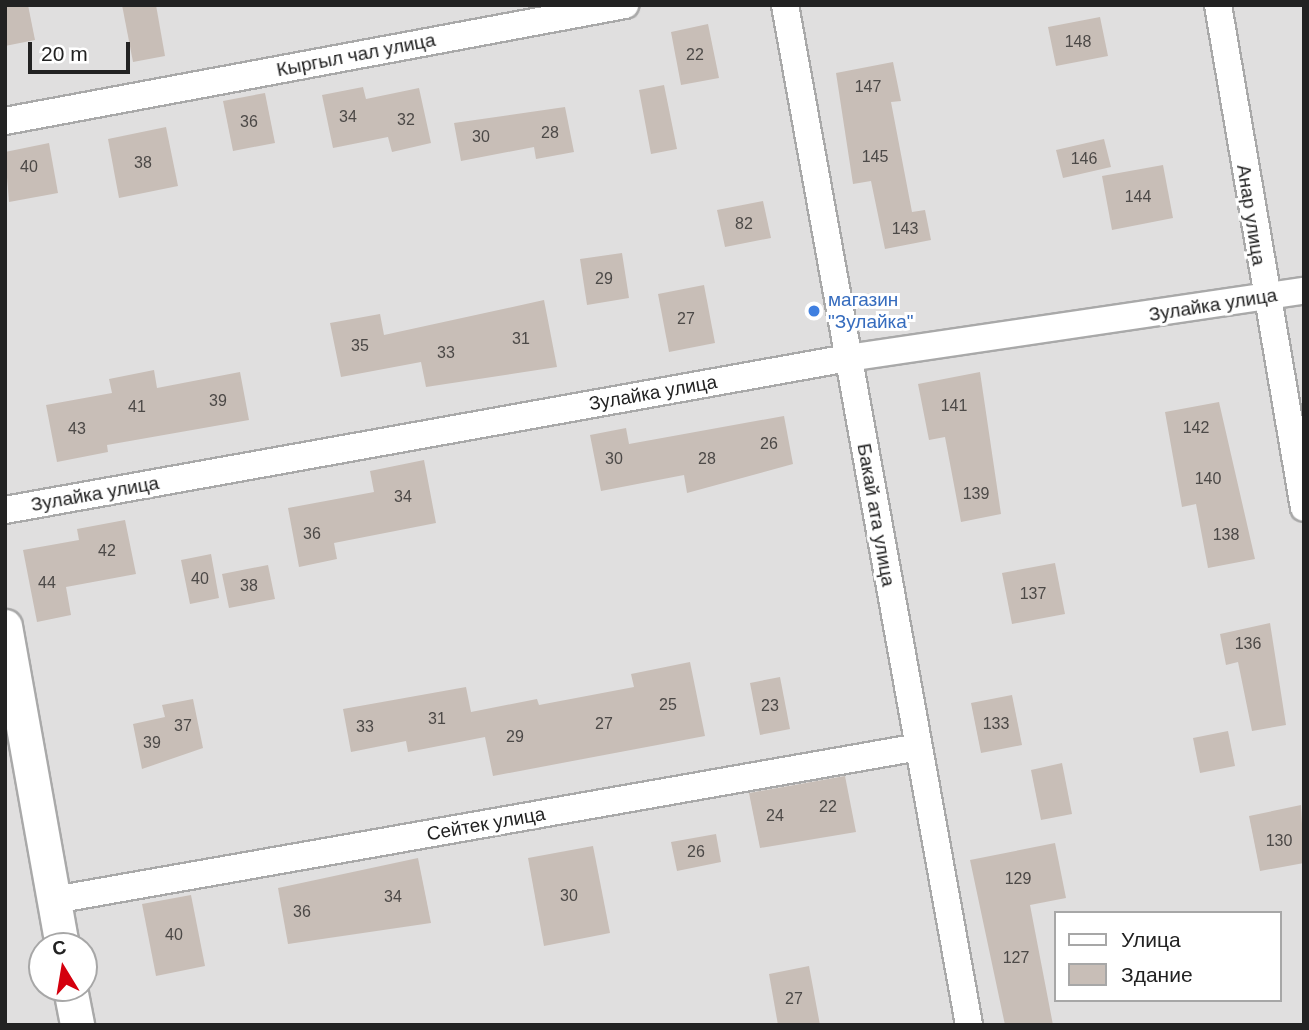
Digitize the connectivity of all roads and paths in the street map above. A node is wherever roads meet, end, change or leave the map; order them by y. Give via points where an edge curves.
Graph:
1 (625, 5) edge
2 (785, 5) edge
3 (1218, 5) edge
4 (5, 121) edge
5 (1304, 291) edge
6 (1264, 298) junction
7 (848, 358) junction
8 (1304, 508) edge
9 (5, 510) edge
10 (5, 626) edge
11 (919, 747) junction
12 (54, 900) junction
13 (60, 932) edge
14 (73, 1002) edge
15 (77, 1025) edge
16 (969, 1025) edge

1 - 4 street, Кыргыл чал улица
2 - 7 street, Бакай ата улица
3 - 6 street, Анар улица
5 - 6 street, Зулайка улица
6 - 7 street, Зулайка улица
6 - 8 street, Анар улица
7 - 9 street, Зулайка улица
7 - 11 street, Бакай ата улица
10 - 12 street
11 - 12 street, Сейтек улица
11 - 16 street, Бакай ата улица
12 - 13 street
14 - 15 street

